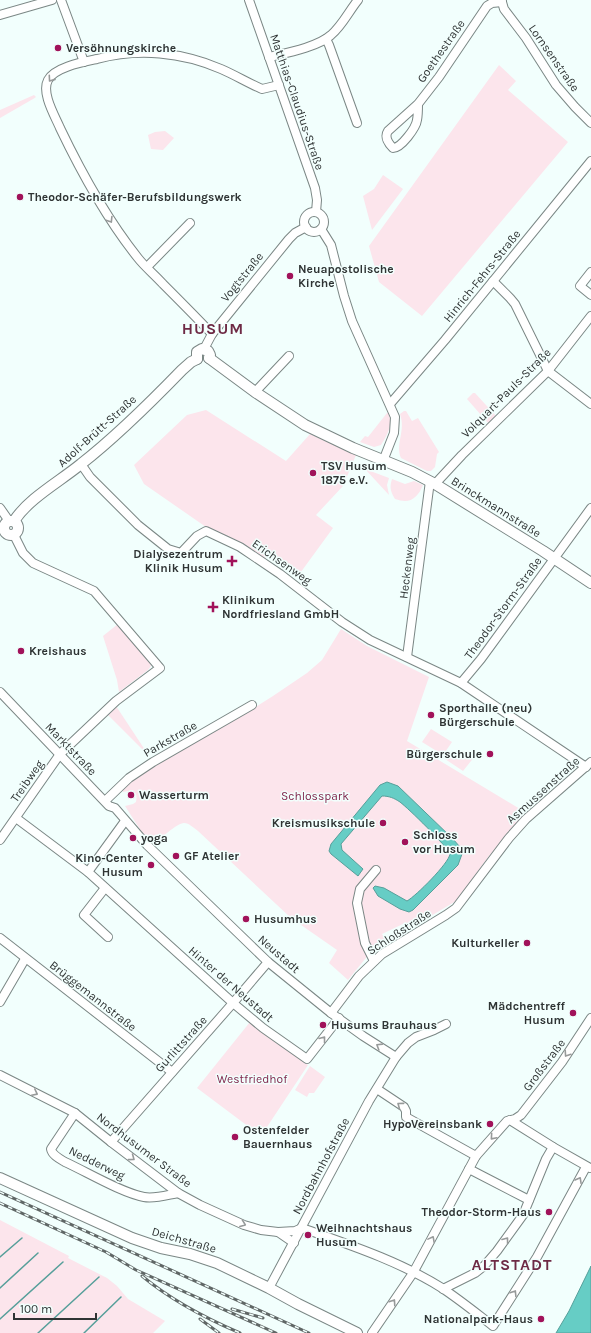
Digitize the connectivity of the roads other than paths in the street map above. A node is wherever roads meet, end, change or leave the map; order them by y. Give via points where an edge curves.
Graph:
1 (52, 0) edge
2 (61, 0) edge
3 (249, 0) edge
4 (358, 0) edge
5 (502, 1) edge
6 (0, 15) edge
7 (326, 39) junction
8 (269, 57) junction
9 (84, 62) junction
10 (279, 85) junction
11 (418, 104) junction
12 (357, 123) dead end
13 (591, 123) edge
14 (591, 161) edge
15 (316, 212) junction
16 (190, 223) dead end
17 (306, 226) junction
18 (321, 229) junction
19 (147, 267) junction
20 (591, 272) edge
21 (493, 281) junction
22 (591, 295) edge
23 (591, 316) edge
24 (212, 334) junction
25 (207, 353) junction
26 (289, 356) dead end
27 (548, 371) junction
28 (255, 392) junction
29 (390, 404) junction
30 (591, 404) edge
31 (383, 461) junction
32 (81, 464) junction
33 (433, 483) junction
34 (0, 508) edge
35 (591, 508) edge
36 (7, 525) edge
37 (14, 534) joint
38 (554, 559) junction
39 (591, 583) edge
40 (407, 657) junction
41 (461, 683) junction
42 (0, 692) edge
43 (252, 705) dead end
44 (60, 754) junction
45 (589, 764) edge
46 (105, 801) junction
47 (16, 818) junction
48 (125, 821) junction
49 (0, 840) edge
50 (376, 870) dead end
51 (88, 872) junction
52 (105, 888) junction
53 (452, 911) joint
54 (108, 937) dead end
55 (0, 938) edge
56 (25, 959) junction
57 (374, 961) junction
58 (268, 962) junction
59 (0, 1002) edge
60 (233, 1003) junction
61 (331, 1013) junction
62 (339, 1018) junction
63 (591, 1018) edge
64 (446, 1024) dead end
65 (396, 1056) junction
66 (172, 1072) junction
67 (0, 1075) edge
68 (377, 1089) junction
69 (75, 1113) junction
70 (510, 1120) junction
71 (111, 1142) junction
72 (553, 1147) junction
73 (476, 1156) junction
74 (589, 1168) edge
75 (469, 1169) junction
76 (0, 1178) edge
77 (178, 1193) junction
78 (529, 1200) junction
79 (302, 1228) junction
80 (278, 1232) junction
81 (294, 1243) junction
82 (414, 1273) junction
83 (269, 1288) junction
84 (443, 1289) junction
85 (357, 1333) edge
86 (372, 1333) edge

1 - 6 street
2 - 9 street
3 - 8 street, Matthias-Claudius-Straße
4 - 7 street
5 - 11 street, Goethestraße via 487,6 447,67
5 - 13 street, Lornsenstraße via 504,9 556,85
7 - 8 street
7 - 12 street
8 - 10 street, Matthias-Claudius-Straße
9 - 10 street via 128,54 165,54 214,66 262,89
9 -> 19 street via 53,74 48,81 46,94 77,164 94,194 112,224
10 - 15 street, Matthias-Claudius-Straße via 316,192
11 - 11 street, Goethestraße via 386,133 387,140 393,148 400,146 416,123
14 - 21 street, Hinrich-Fehrs-Straße
15 - 17 street via 306,216
15 - 18 street, Matthias-Claudius-Straße via 323,217
16 - 19 street
17 - 18 street via 314,232
17 - 24 street, Vogtstraße via 289,239
18 - 29 street, Matthias-Claudius-Straße via 331,245 352,321
19 - 24 street
20 - 22 street via 580,286
21 - 27 street via 515,304
21 - 29 street, Hinrich-Fehrs-Straße
23 - 27 street, Volquart-Pauls-Straße
24 - 25 street, Vogtstraße
25 - 28 main road
25 - 32 main road, Adolf-Brütt-Straße via 199,350 197,359 190,362
26 - 28 street
27 - 30 street
27 - 33 street, Volquart-Pauls-Straße
28 - 31 main road via 305,425
29 - 31 street, Matthias-Claudius-Straße via 395,427
31 - 33 main road, Brinckmannstraße
32 - 36 main road, Adolf-Brütt-Straße via 32,501
32 - 40 street, Erichsenweg via 90,477 138,525 168,549 181,553 197,536 206,532 240,548 267,565 370,640
33 - 38 main road, Brinckmannstraße
33 - 40 street, Heckenweg
34 - 36 street
35 - 38 street, Theodor-Storm-Straße
36 - 37 main road via 18,526
37 - 44 street, Treibweg via 23,552 33,563 94,591 160,668 116,701
38 - 39 main road, Brinckmannstraße
38 - 41 street, Theodor-Storm-Straße
40 - 41 street, Erichsenweg
41 - 45 street, Erichsenweg
42 - 44 street, Marktstraße
43 - 46 street, Parkstraße via 153,762 129,778
44 - 46 street, Marktstraße
44 - 47 street, Treibweg
45 - 53 street, Asmussenstraße via 526,819
46 - 48 street, Marktstraße via 115,808
47 - 49 street, Treibweg
47 - 51 street, Hinter der Neustadt
48 - 51 street
48 - 58 street, Neustadt
50 - 57 street via 360,889 357,903 365,942
51 - 52 street, Hinter der Neustadt
52 - 54 street via 84,915
52 - 60 street, Hinter der Neustadt
53 - 57 street, Schloßstraße
55 - 56 street, Brüggemannstraße
56 - 59 street
56 - 66 street, Brüggemannstraße
57 - 61 street, Schloßstraße via 359,976
58 - 60 street, Gurlittstraße
58 - 61 street, Neustadt
60 -> 62 street, Hinter der Neustadt via 307,1059
60 - 66 street, Gurlittstraße
61 - 62 street, Neustadt
65 -> 62 street, Neustadt
63 -> 70 street, Großstraße via 529,1105 521,1115
64 - 65 street, Nordbahnhofstraße via 416,1037
65 - 68 street, Nordbahnhofstraße
66 - 71 street, Gurlittstraße
67 -> 69 street, Nordhusumer Straße
73 -> 68 street via 406,1116 404,1107
68 - 79 street, Nordbahnhofstraße
69 - 71 street, Nordhusumer Straße
69 - 77 street, Nedderweg via 52,1149 56,1156 130,1193 152,1198
70 - 72 street
70 -> 73 street, Großstraße
71 -> 77 street, Nordhusumer Straße
72 - 74 street
72 - 78 street
73 - 75 street, Großstraße
84 -> 74 street via 493,1326
75 - 78 street
82 -> 75 street, Großstraße
76 - 83 main road, Deichstraße via 132,1238 217,1263
77 -> 80 street, Nordhusumer Straße via 244,1225
84 -> 78 street via 475,1273 491,1259 523,1215
79 - 80 street, Nordhusumer Straße
79 - 81 street, Nordbahnhofstraße
79 - 82 street via 372,1253
80 - 81 street, Nordhusumer Straße
81 - 83 street, Nordbahnhofstraße
82 - 84 street
86 -> 82 street, Großstraße
83 - 85 main road, Deichstraße

